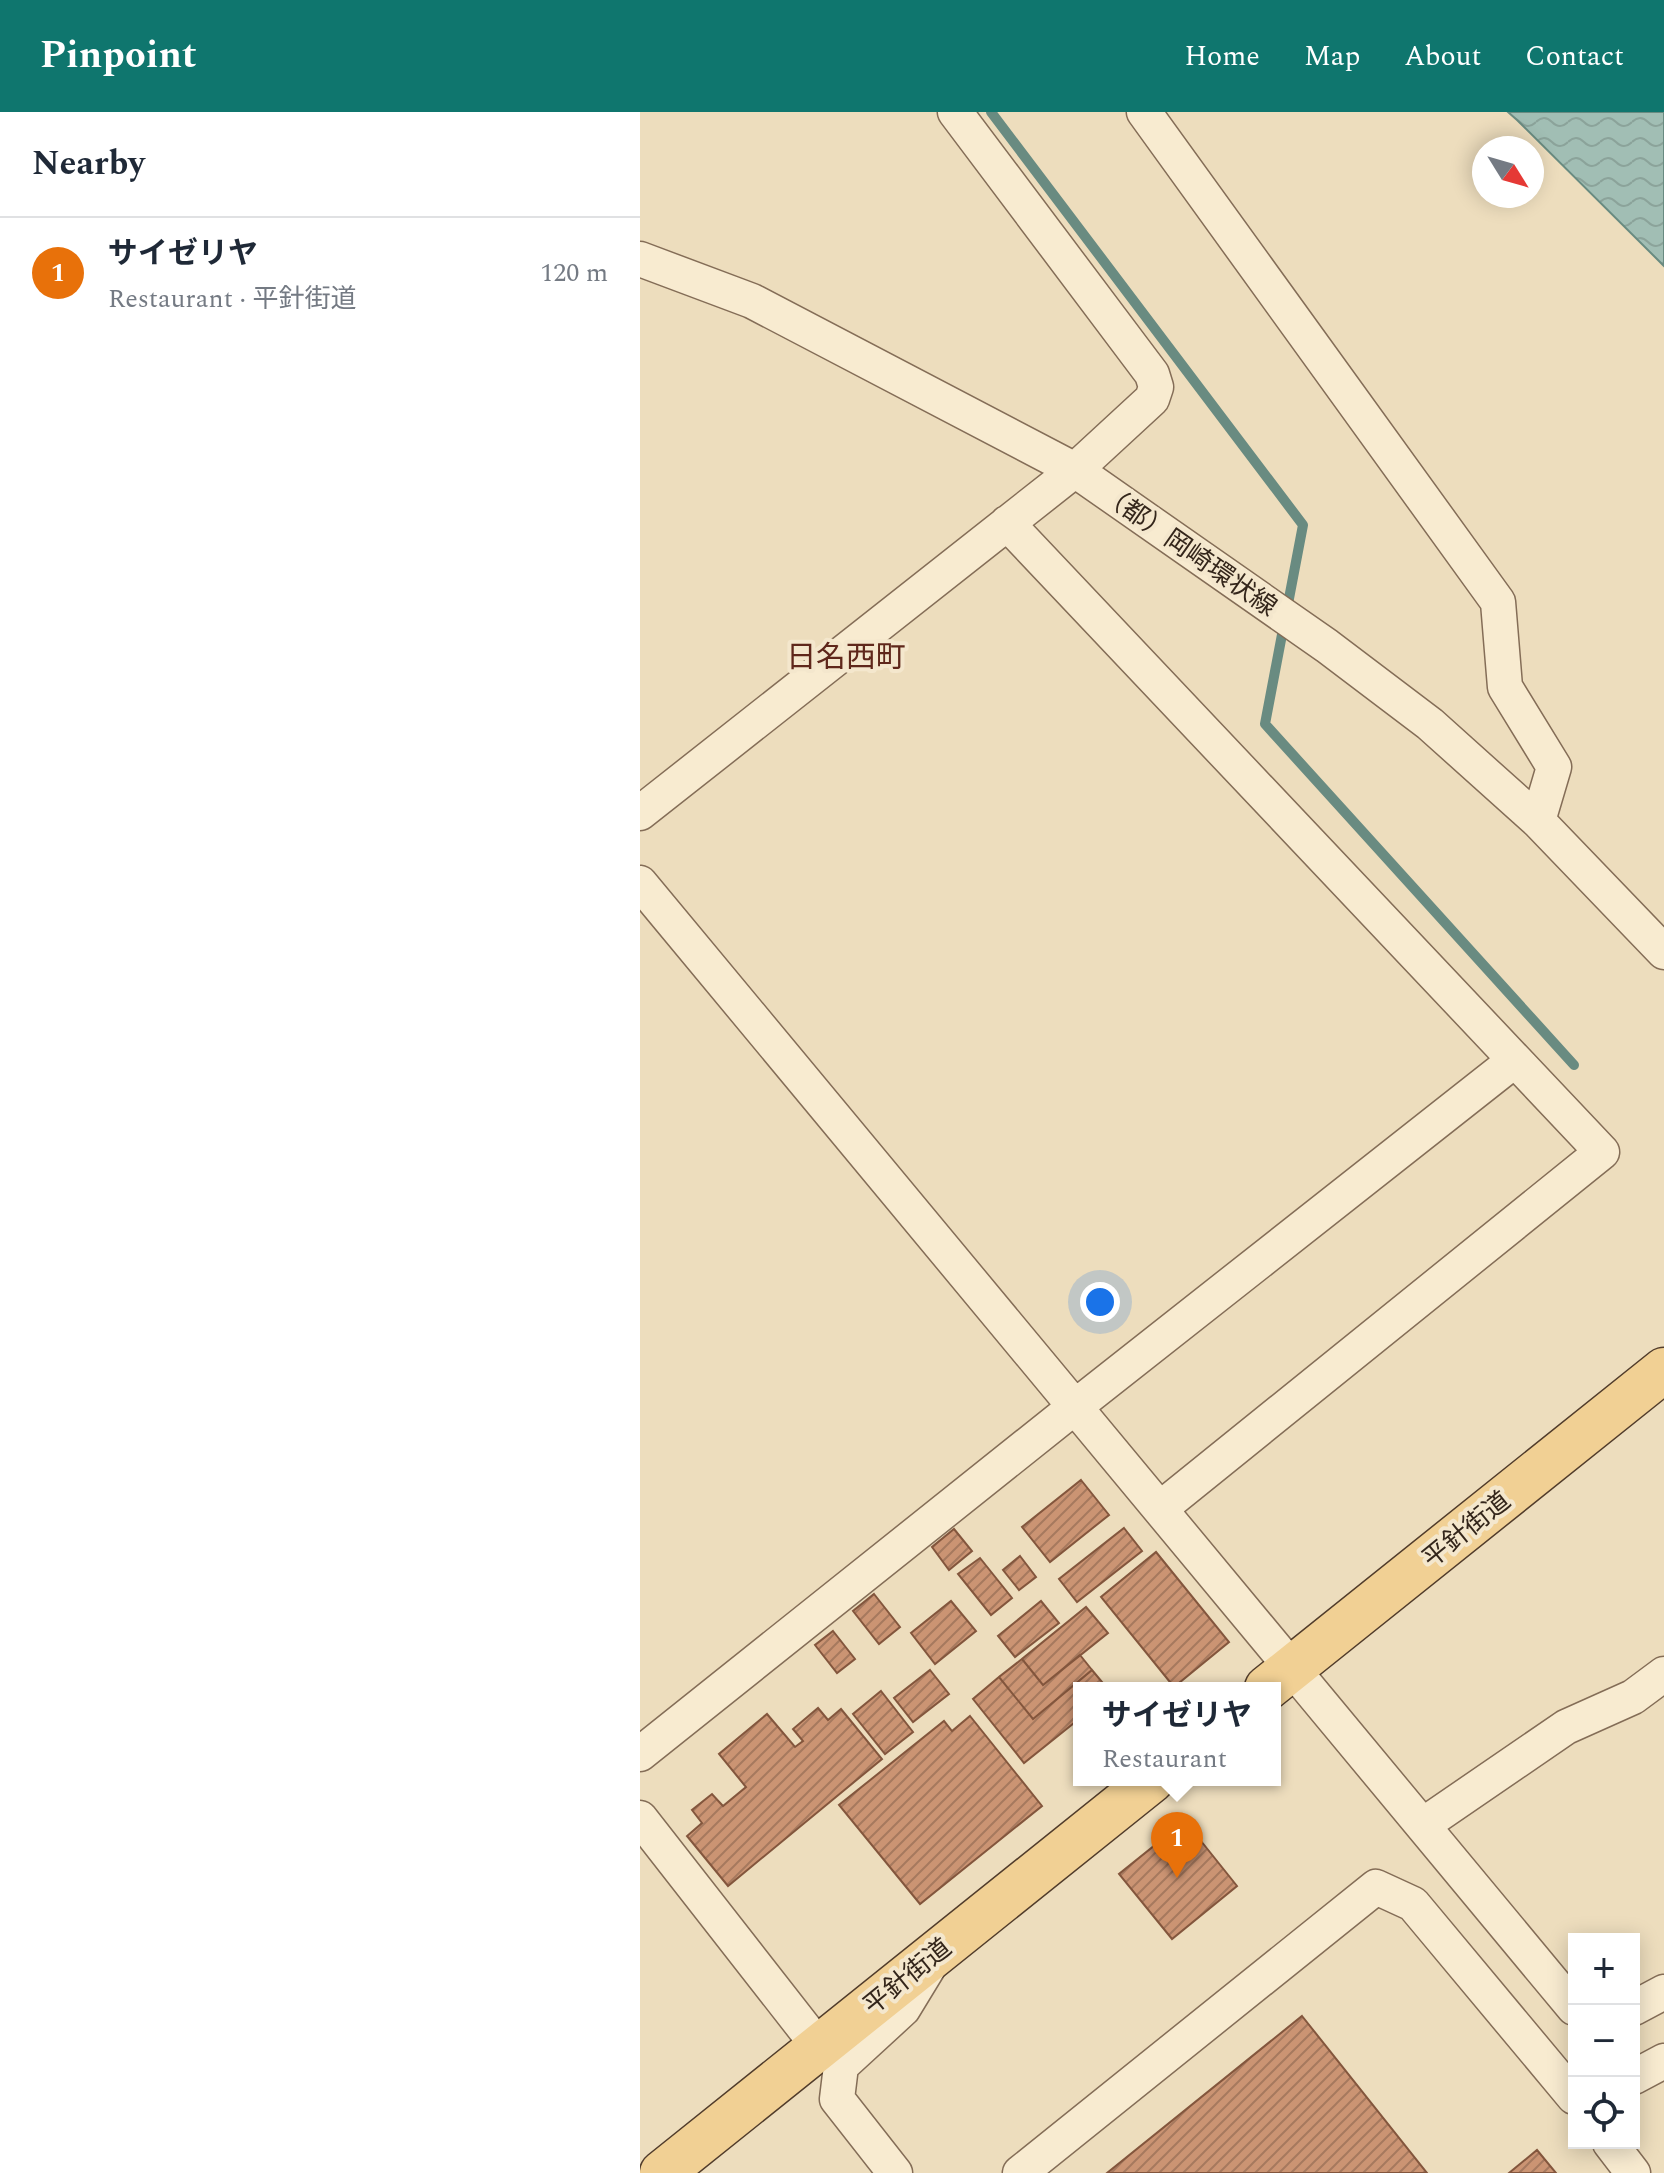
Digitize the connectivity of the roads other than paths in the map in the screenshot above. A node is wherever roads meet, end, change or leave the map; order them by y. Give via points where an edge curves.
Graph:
1 (955, 112) edge
2 (1144, 112) edge
3 (640, 259) edge
4 (1075, 470) junction
5 (1007, 523) junction
6 (640, 813) edge
7 (1538, 821) junction
8 (640, 883) edge
9 (1664, 952) edge
10 (1515, 1060) junction
11 (1664, 1370) edge
12 (1076, 1406) junction
13 (1161, 1508) junction
14 (1664, 1674) edge
15 (1279, 1679) edge
16 (640, 1754) edge
17 (1145, 1786) edge
18 (640, 1818) edge
19 (1423, 1825) junction
20 (939, 1951) junction
21 (1664, 1992) edge
22 (1572, 2005) edge
23 (1640, 2005) edge
24 (819, 2047) junction
25 (1664, 2061) edge
26 (1640, 2074) edge
27 (1568, 2090) edge
28 (1615, 2149) edge
29 (662, 2173) edge
30 (895, 2173) edge
31 (1020, 2173) edge
32 (1633, 2173) edge

1 - 4 street via 1152,374 1152,399
2 - 7 street via 1498,602 1505,687 1554,767
3 - 4 street, （都）岡崎環状線 via 752,301
4 - 5 street
4 - 7 street, （都）岡崎環状線 via 1430,724
5 - 6 street
5 - 10 street
7 - 9 street, （都）岡崎環状線
8 - 12 street
10 - 12 street
10 - 13 street via 1602,1152
11 - 15 main road, 平針街道
12 - 13 street
12 - 16 street
13 - 15 street
14 - 19 street via 1633,1697 1566,1727
15 - 19 street
17 - 20 main road, 平針街道
18 - 24 street
19 - 22 street
20 - 24 main road, 平針街道
20 - 30 street via 903,2009 841,2066 837,2099
21 - 23 street
24 - 29 main road, 平針街道
25 - 26 street
27 - 31 street via 1413,1904 1376,1887
28 - 32 street

